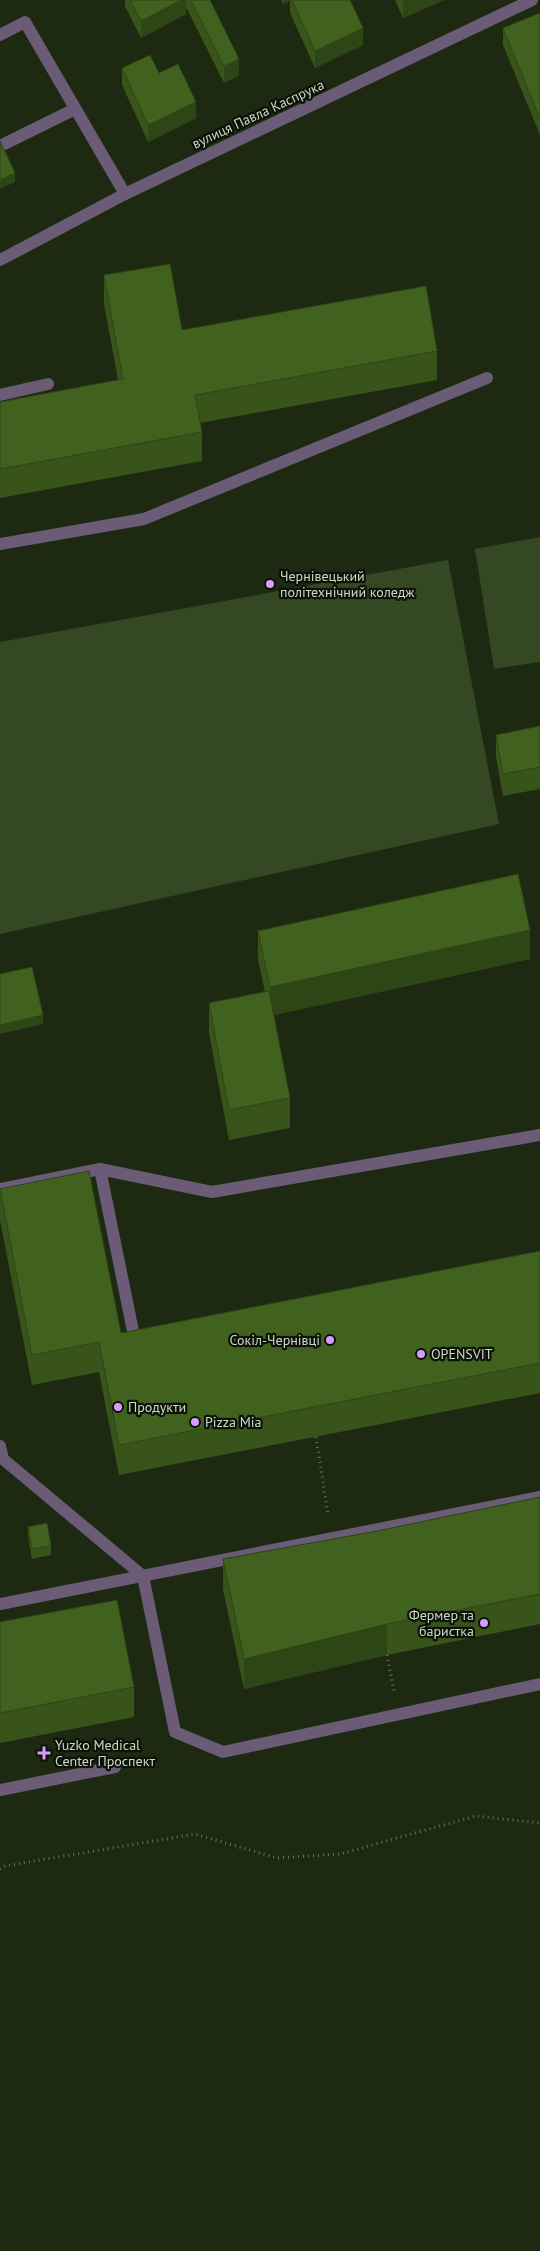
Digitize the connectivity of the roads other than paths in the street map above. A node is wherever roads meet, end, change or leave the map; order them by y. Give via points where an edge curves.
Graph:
1 (532, 0) edge
2 (0, 35) edge
3 (75, 109) junction
4 (0, 146) edge
5 (125, 194) junction
6 (0, 260) edge
7 (487, 378) dead end
8 (48, 384) dead end
9 (0, 395) edge
10 (0, 544) edge
11 (540, 1135) edge
12 (100, 1169) junction
13 (0, 1189) edge
14 (154, 1338) edge
15 (0, 1446) edge
16 (2, 1459) edge
17 (540, 1496) edge
18 (143, 1576) junction
19 (0, 1604) edge
20 (540, 1684) edge
21 (115, 1767) dead end
22 (0, 1790) edge

1 - 5 street, вулиця Павла Каспрука
2 - 3 street via 25,22
3 - 4 street
3 - 5 street
5 - 6 street, вулиця Павла Каспрука
7 - 10 street via 144,519
8 - 9 street
11 - 12 street via 212,1192
12 - 13 street
12 - 14 street via 135,1341
15 - 16 street
16 - 18 street
17 - 18 street
18 - 19 street
18 - 20 street via 176,1732 223,1752
21 - 22 street

